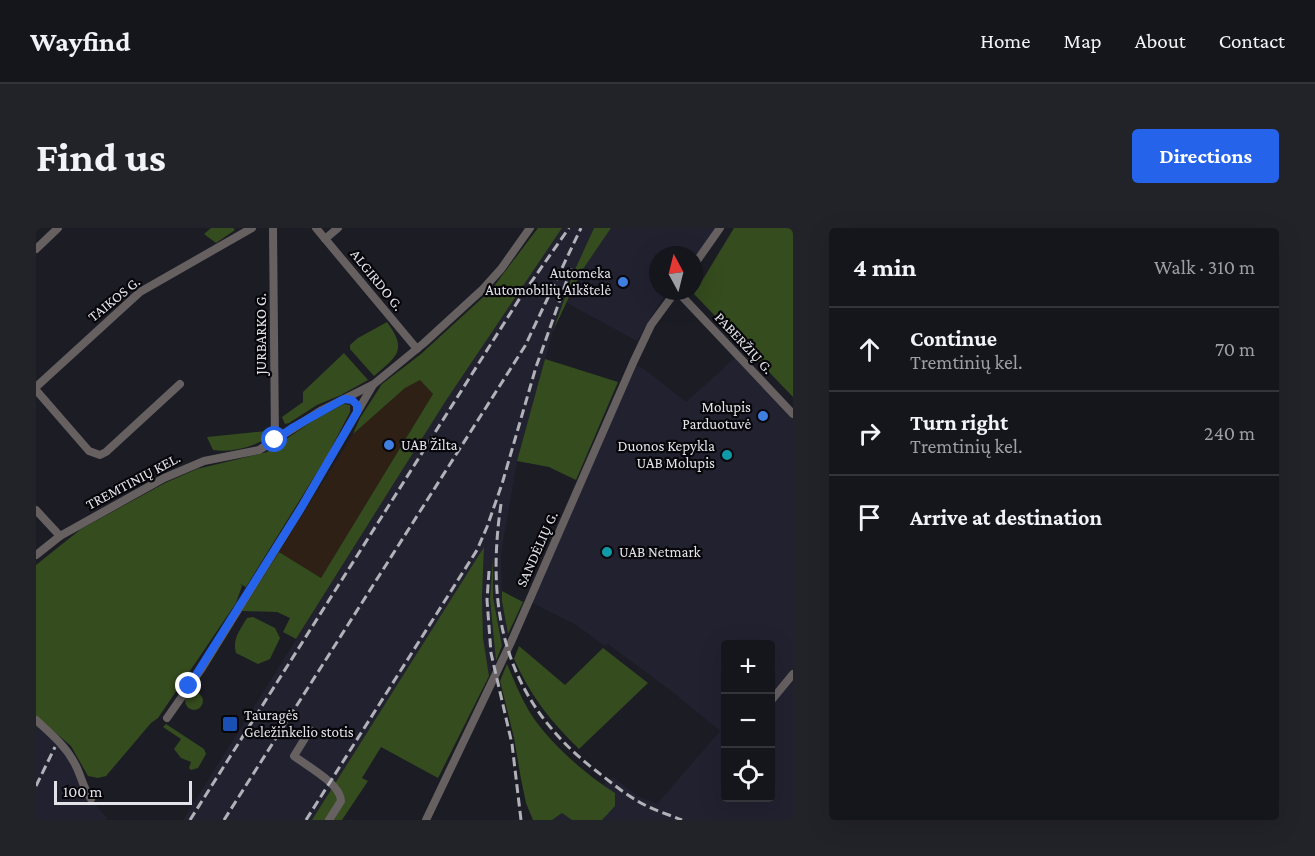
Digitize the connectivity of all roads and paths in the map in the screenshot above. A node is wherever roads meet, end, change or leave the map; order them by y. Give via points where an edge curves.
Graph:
1 (58, 228) edge
2 (252, 228) edge
3 (273, 228) edge
4 (316, 228) edge
5 (338, 228) edge
6 (530, 228) edge
7 (720, 228) edge
8 (325, 239) junction
9 (36, 249) edge
10 (703, 252) edge
11 (669, 300) edge
12 (685, 300) edge
13 (417, 349) junction
14 (180, 384) dead end
15 (375, 384) junction
16 (36, 388) edge
17 (344, 399) junction
18 (357, 412) junction
19 (793, 414) edge
20 (275, 440) junction
21 (36, 510) edge
22 (60, 536) junction
23 (36, 555) edge
24 (793, 674) edge
25 (775, 697) edge
26 (166, 718) dead end
27 (36, 720) edge
28 (310, 730) dead end
29 (91, 799) dead end
30 (329, 820) edge
31 (426, 820) edge

1 - 9 street
2 - 16 street, TAIKOS G. via 140,292
3 - 20 street, JURBARKO G.
4 - 8 street, ALGIRDO G.
5 - 8 street
6 - 13 street, TREMTINIŲ KEL. via 483,289
7 - 10 street
8 - 13 street, ALGIRDO G.
11 - 31 street, SANDĖLIŲ G. via 651,325 633,363 515,632
12 - 19 street, PABERŽIŲ G.
13 - 15 street, TREMTINIŲ KEL.
14 - 16 street, TAIKOS G. via 100,455 83,445
15 - 17 street, TREMTINIŲ KEL.
15 - 18 street, TREMTINIŲ KEL.
17 - 18 street via 355,402
17 - 20 street, TREMTINIŲ KEL.
18 - 26 street, TREMTINIŲ KEL. via 202,668
20 - 22 street, TREMTINIŲ KEL. via 259,450 186,468
21 - 22 street
22 - 23 street, TREMTINIŲ KEL.
24 - 25 street
27 - 29 street via 64,746
28 - 30 street via 294,756 339,793 341,801

